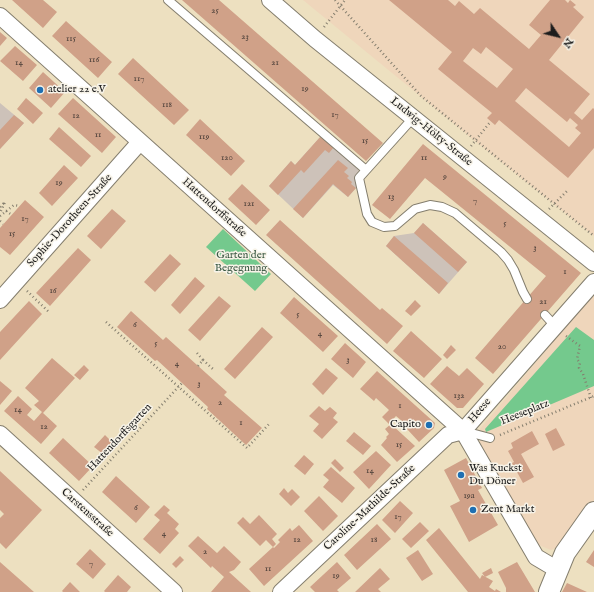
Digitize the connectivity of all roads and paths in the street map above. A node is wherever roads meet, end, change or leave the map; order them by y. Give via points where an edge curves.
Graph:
1 (168, 0) edge
2 (270, 0) edge
3 (335, 0) edge
4 (345, 0) edge
5 (340, 6) junction
6 (0, 16) edge
7 (315, 39) junction
8 (413, 118) junction
9 (491, 121) dead end
10 (475, 141) junction
11 (140, 142) junction
12 (462, 157) junction
13 (366, 170) junction
14 (568, 190) dead end
15 (554, 204) junction
16 (20, 206) dead end
17 (0, 207) edge
18 (6, 211) junction
19 (545, 214) dead end
20 (0, 215) edge
21 (12, 215) dead end
22 (0, 220) edge
23 (3, 224) dead end
24 (594, 236) edge
25 (594, 263) edge
26 (16, 282) junction
27 (594, 282) edge
28 (527, 299) dead end
29 (0, 300) edge
30 (50, 313) dead end
31 (550, 321) junction
32 (106, 322) dead end
33 (197, 353) dead end
34 (203, 360) junction
35 (198, 366) dead end
36 (213, 369) dead end
37 (182, 383) dead end
38 (178, 387) junction
39 (592, 397) edge
40 (269, 424) dead end
41 (463, 431) junction
42 (0, 434) edge
43 (490, 438) joint
44 (73, 501) junction
45 (594, 512) edge
46 (558, 570) junction
47 (174, 592) edge
48 (281, 592) edge
49 (549, 592) edge

1 - 13 lane
2 - 7 street, Ludwig-Hölty-Straße
3 - 5 path
4 - 5 path
5 - 7 path
5 - 10 path via 421,96
6 - 11 street, Hattendorffstraße
7 - 8 street, Ludwig-Hölty-Straße
8 - 12 street, Ludwig-Hölty-Straße
8 - 13 lane
9 - 10 path
10 - 12 path
10 - 15 path
11 - 26 street, Sophie-Dorotheen-Straße
11 - 41 street, Hattendorffstraße
12 - 25 street, Ludwig-Hölty-Straße
13 - 28 lane via 359,178 367,214 372,222 384,227 395,226 415,209 430,205 455,213 501,252 514,270
14 - 15 path
15 - 19 path
15 - 24 path
16 - 18 path via 14,205
17 - 20 path via 5,202
18 - 20 path
18 - 21 path
22 - 23 path
26 - 29 street, Sophie-Dorotheen-Straße
26 - 30 path
27 - 31 street, Heese
31 - 39 path via 580,346 577,360
31 - 41 street, Heese
32 - 38 path
33 - 34 path
34 - 35 path
34 - 36 path
37 - 38 path, Hattendorffsgarten
38 - 40 path via 247,448
38 - 44 path, Hattendorffsgarten
39 - 43 path, Heeseplatz
41 - 43 lane
41 - 46 street, Heese via 536,557
41 - 48 street, Caroline-Mathilde-Straße via 448,435
42 - 44 street, Carstensstraße
44 - 47 street, Carstensstraße
45 - 46 street via 565,553
46 - 49 street

